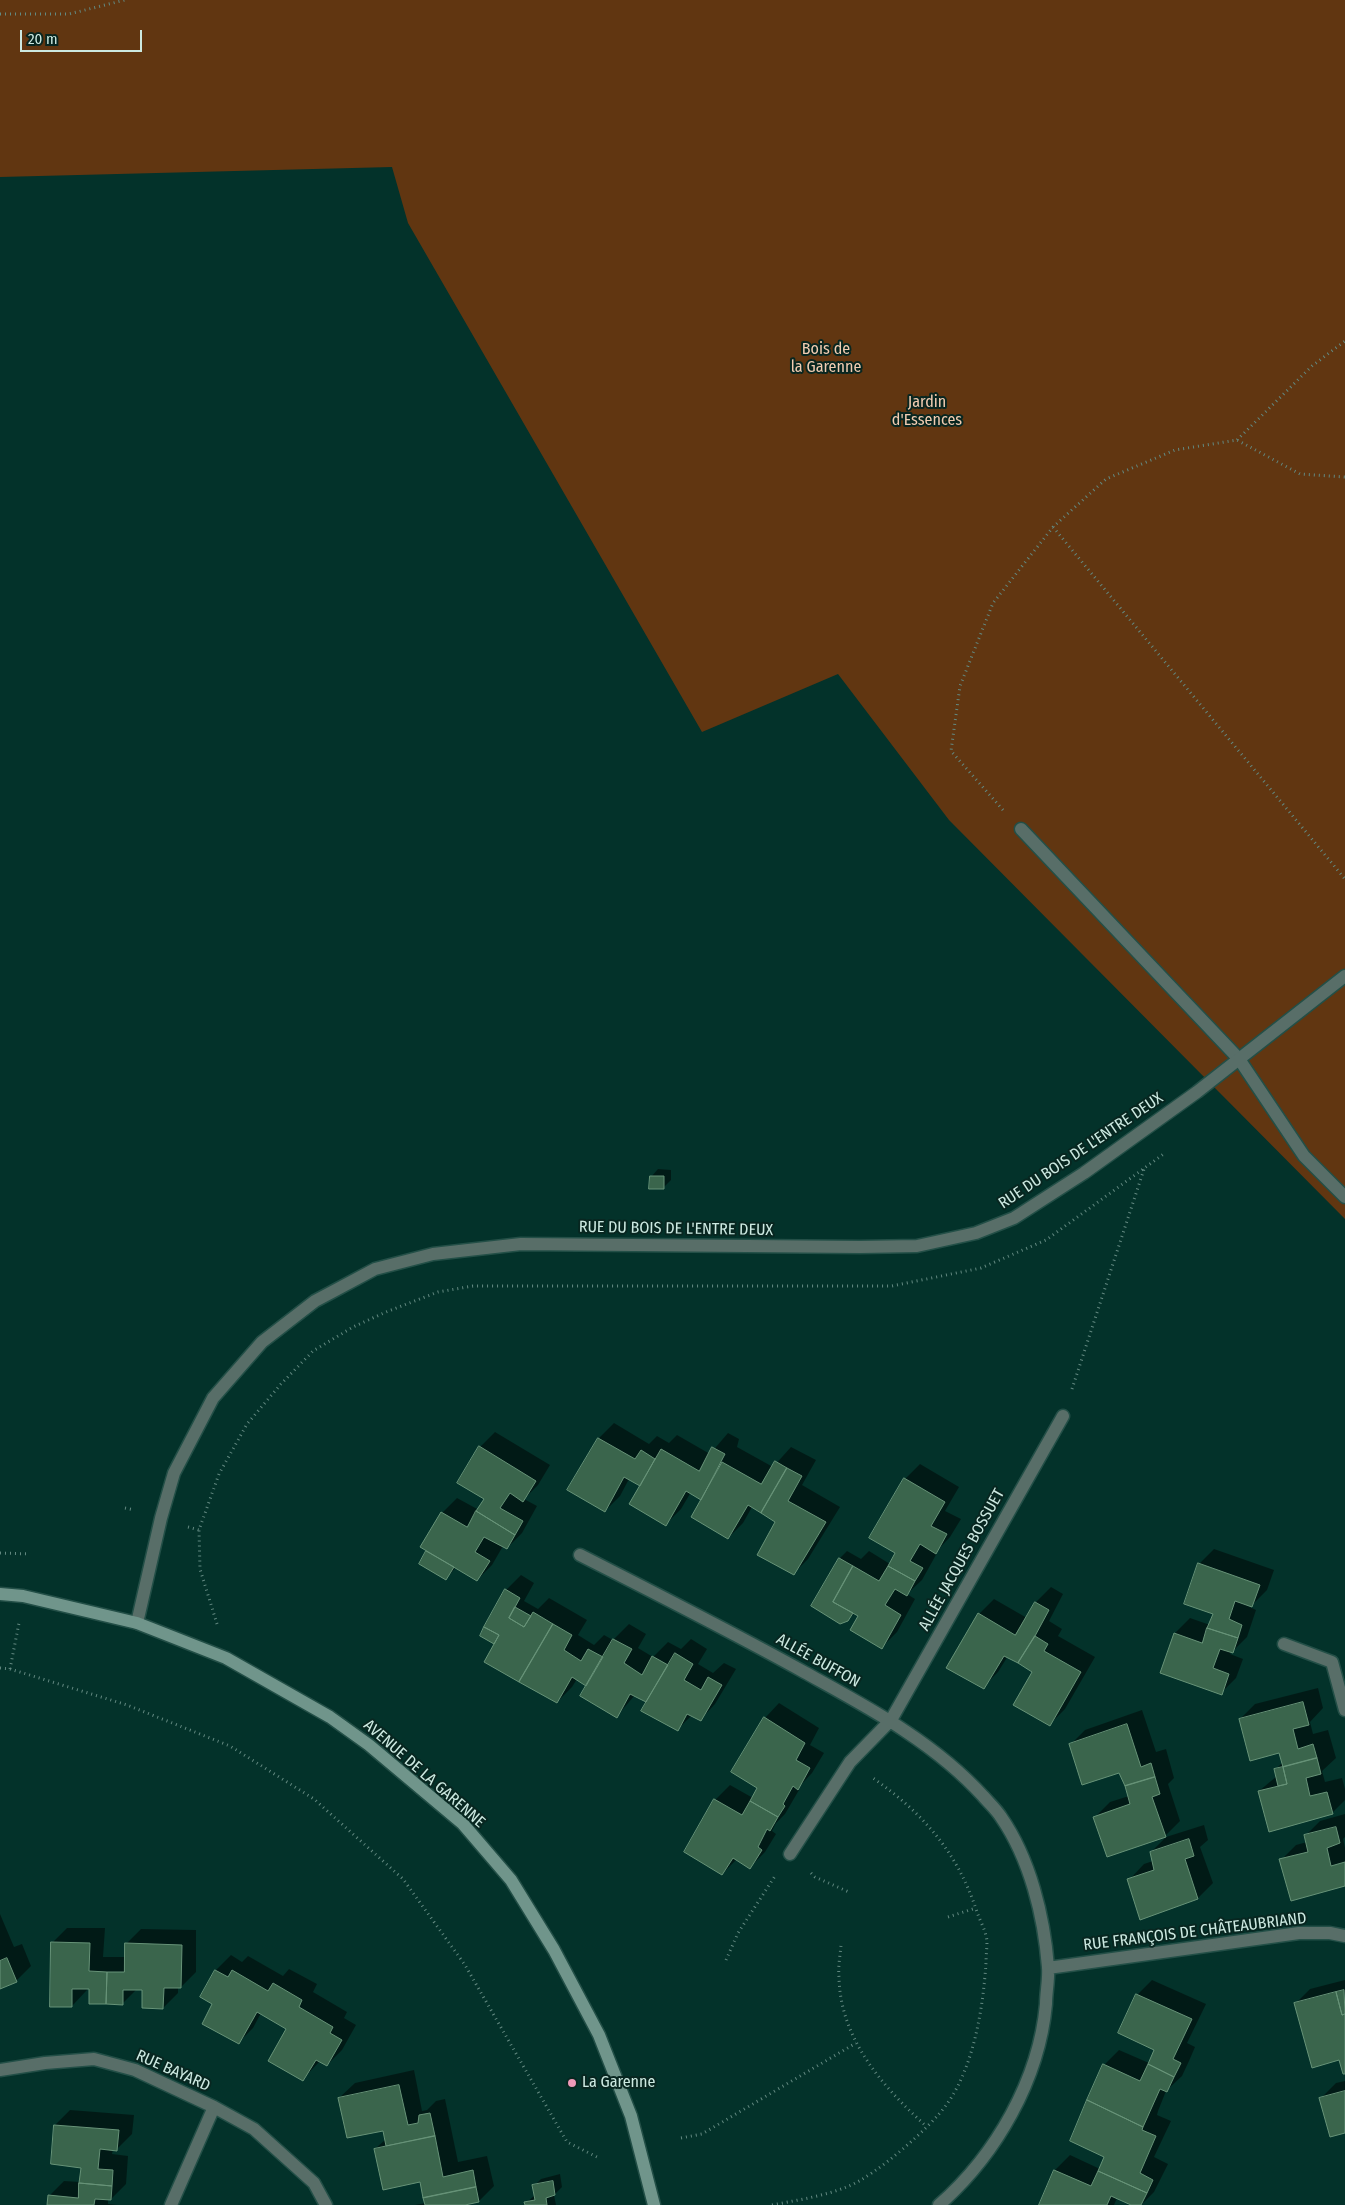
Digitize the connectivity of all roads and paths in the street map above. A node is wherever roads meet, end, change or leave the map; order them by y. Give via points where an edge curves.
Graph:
1 (125, 0) edge
2 (0, 14) edge
3 (1345, 341) edge
4 (1236, 440) junction
5 (1345, 477) edge
6 (1053, 527) junction
7 (1021, 829) joint
8 (1345, 879) edge
9 (1345, 976) edge
10 (1239, 1059) junction
11 (1166, 1152) dead end
12 (1144, 1169) junction
13 (1345, 1197) edge
14 (1063, 1416) joint
15 (0, 1553) edge
16 (30, 1554) dead end
17 (580, 1555) dead end
18 (0, 1594) edge
19 (20, 1616) dead end
20 (137, 1623) junction
21 (1284, 1644) dead end
22 (226, 1658) junction
23 (0, 1668) edge
24 (10, 1669) junction
25 (1345, 1710) edge
26 (891, 1720) junction
27 (850, 1762) junction
28 (790, 1854) junction
29 (848, 1892) dead end
30 (976, 1908) junction
31 (948, 1917) dead end
32 (1345, 1936) edge
33 (841, 1946) dead end
34 (726, 1960) dead end
35 (1048, 1968) junction
36 (856, 2044) junction
37 (0, 2070) edge
38 (214, 2107) junction
39 (926, 2126) junction
40 (681, 2138) dead end
41 (597, 2157) dead end
42 (171, 2205) edge
43 (326, 2205) edge
44 (654, 2205) edge
45 (772, 2205) edge
46 (939, 2205) edge

1 - 2 path via 69,14
3 - 4 path via 1312,366
4 - 5 path via 1300,474
4 - 6 path via 1174,450 1106,479
6 - 7 path via 993,603 960,686 951,752
6 - 8 path
7 - 10 street
9 - 10 street, RUE DU BOIS DE L'ENTRE DEUX
10 - 13 street via 1304,1156
10 - 20 street, RUE DU BOIS DE L'ENTRE DEUX via 1084,1173 1014,1218 976,1233 918,1246 521,1244 433,1254 375,1269 315,1301 262,1342 213,1398 174,1473
11 - 12 path
12 - 14 path
12 - 22 path via 1046,1240 981,1268 892,1286 473,1286 438,1292 354,1327 313,1351 281,1384 247,1424 219,1474 199,1530 200,1569
14 - 26 street, ALLÉE JACQUES BOSSUET
15 - 16 path
17 - 26 street, ALLÉE BUFFON via 715,1623
18 - 20 street, AVENUE DE LA GARENNE via 23,1596
19 - 24 path
20 - 22 street, AVENUE DE LA GARENNE
21 - 25 street via 1332,1662
22 - 44 street, AVENUE DE LA GARENNE via 330,1717 368,1745 463,1824 511,1880 554,1950 599,2035 631,2116
23 - 24 path
24 - 41 path via 127,1706 230,1746 314,1799 403,1879 466,1965 567,2142
26 - 27 street
26 - 35 street via 938,1754 1001,1816 1021,1854 1038,1902
27 - 28 street
27 - 30 path via 893,1792 936,1832 962,1874
28 - 29 path via 815,1877
28 - 34 path via 738,1933
30 - 31 path
30 - 39 path via 987,1940 978,2030 966,2066 947,2104
32 - 35 street, RUE FRANÇOIS DE CHÂTEAUBRIAND via 1299,1933
33 - 36 path via 839,1977 844,2010
35 - 46 street via 1044,2016 1034,2064 1027,2080 986,2154
36 - 39 path via 881,2081
36 - 40 path via 702,2134
37 - 38 street, RUE BAYARD via 94,2060 136,2070
38 - 42 street, RUE BAYARD
38 - 43 street, RUE BAYARD via 254,2129 314,2183
39 - 45 path via 891,2159 850,2186

